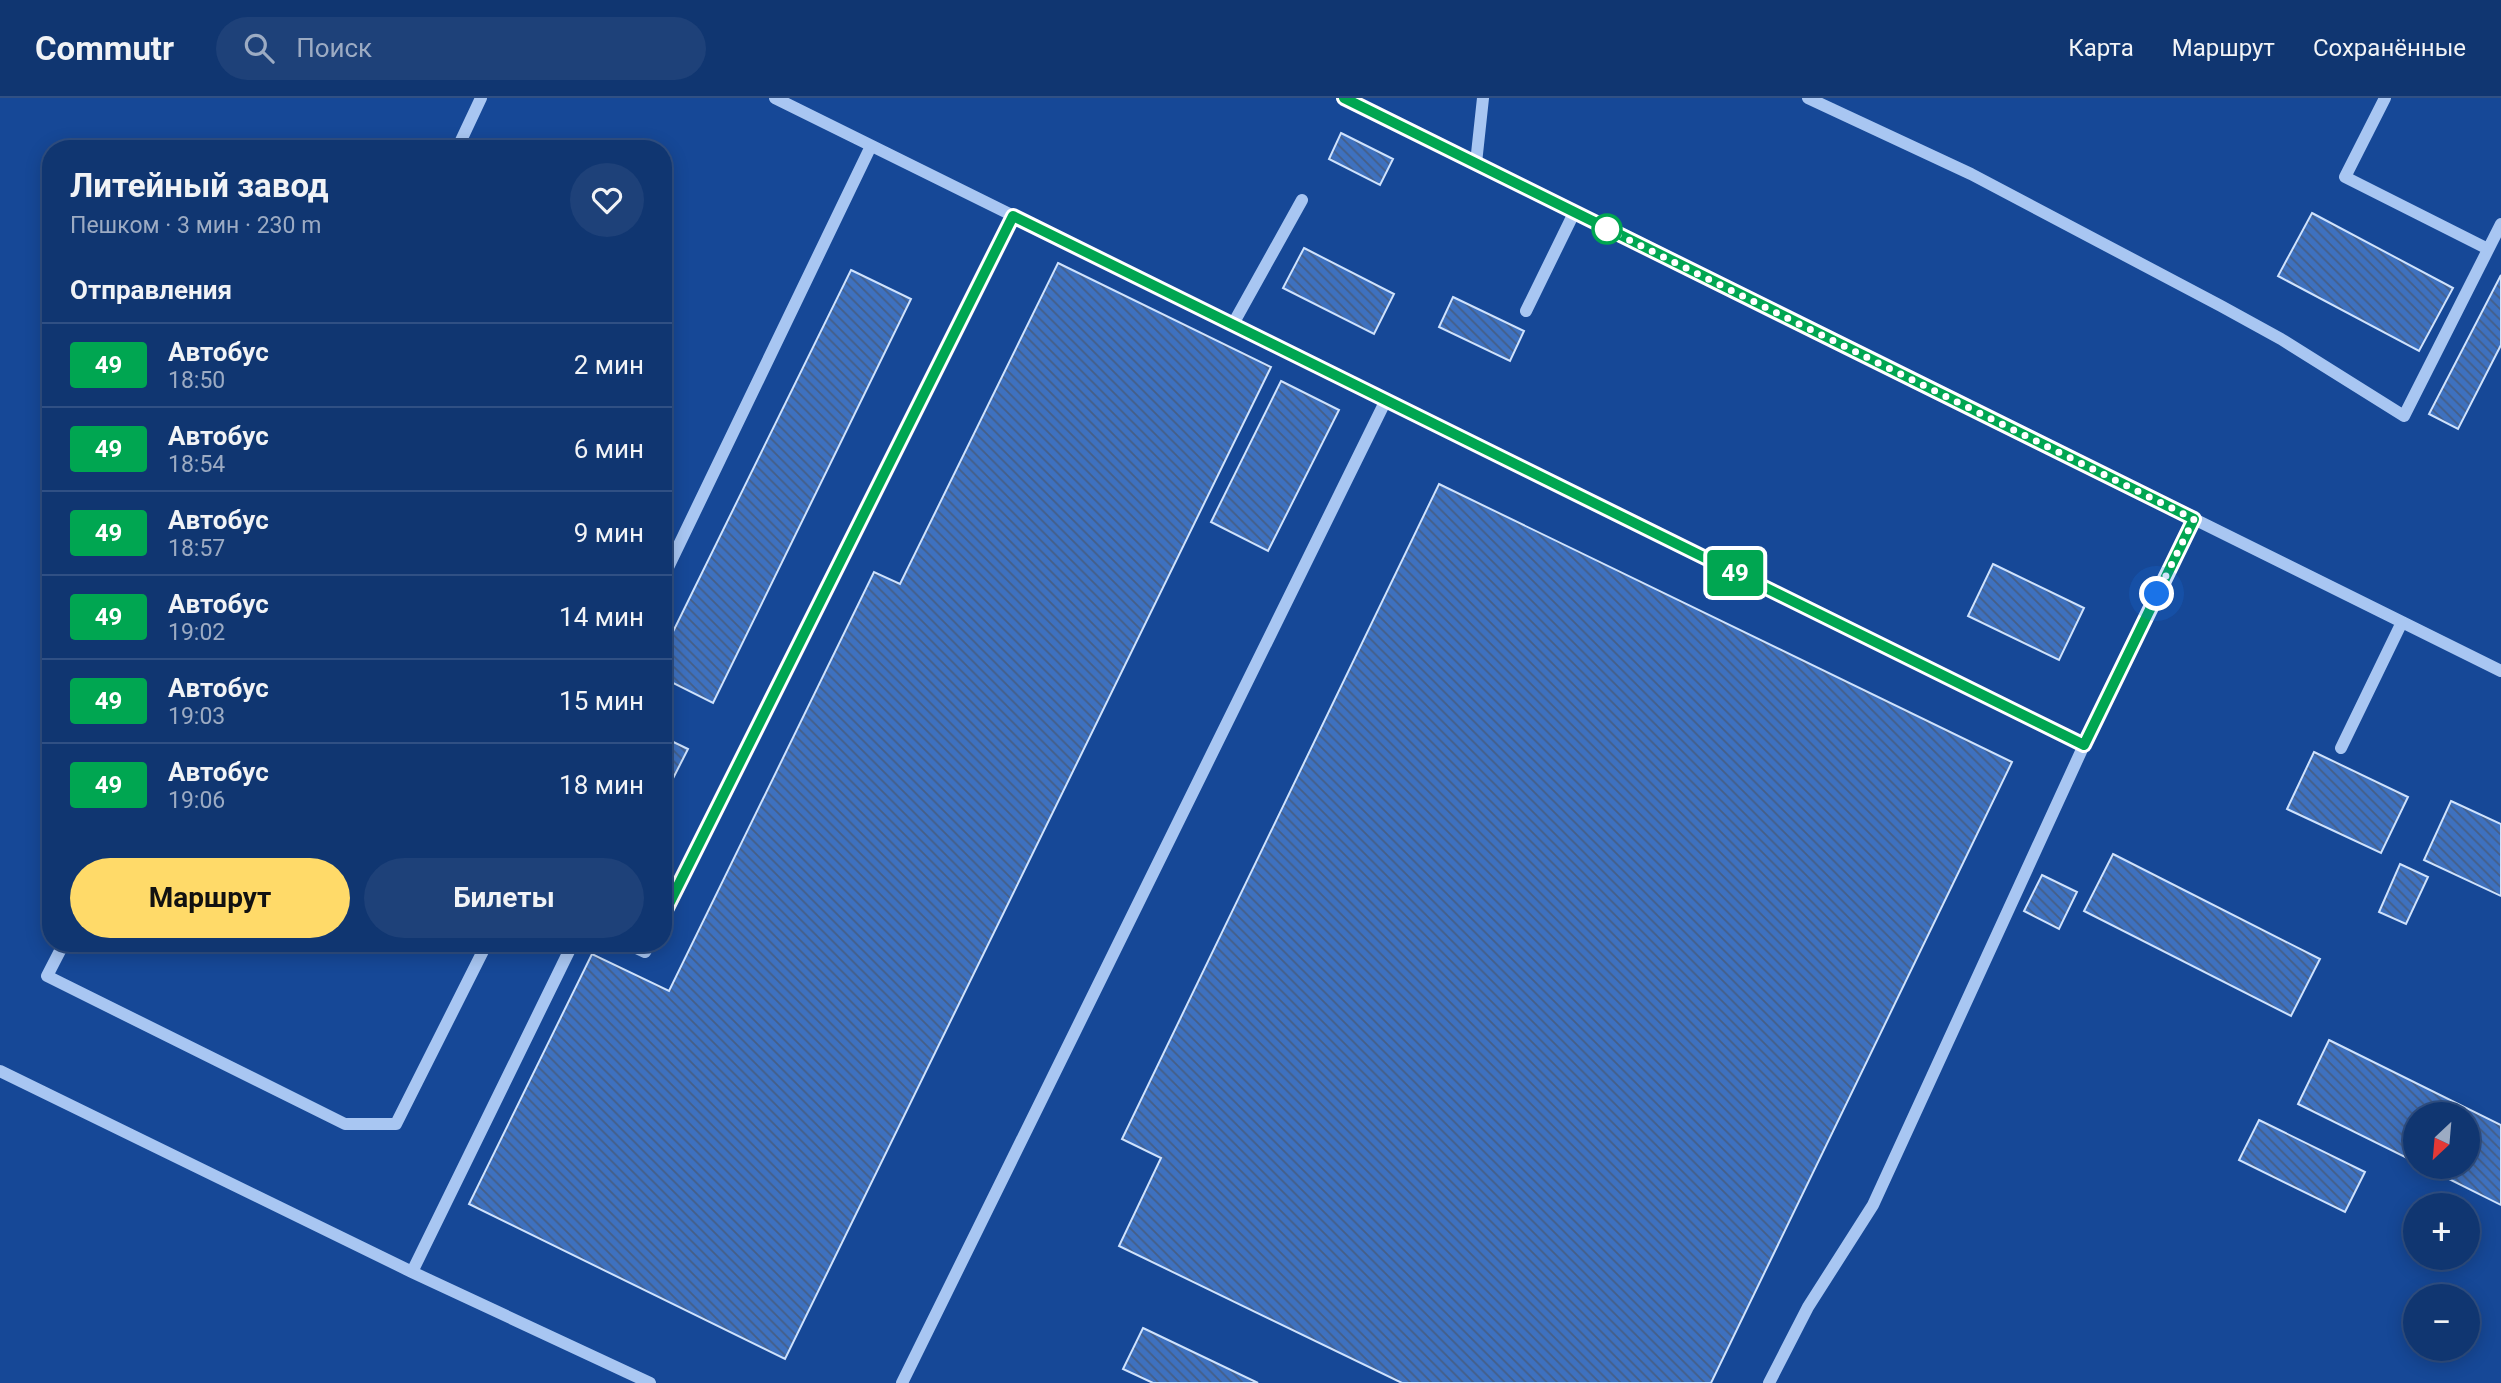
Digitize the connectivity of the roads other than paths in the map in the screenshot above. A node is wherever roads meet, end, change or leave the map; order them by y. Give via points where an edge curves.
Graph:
1 (481, 98) edge
2 (775, 98) edge
3 (1344, 98) edge
4 (1483, 98) edge
5 (1808, 98) edge
6 (2385, 98) edge
7 (461, 140) edge
8 (872, 146) junction
9 (1476, 163) junction
10 (1302, 200) dead end
11 (1574, 213) junction
12 (1013, 216) junction
13 (2501, 224) edge
14 (2488, 249) junction
15 (1526, 311) dead end
16 (1233, 324) junction
17 (1386, 400) junction
18 (2194, 519) junction
19 (672, 559) edge
20 (2402, 622) junction
21 (2501, 671) edge
22 (2084, 745) junction
23 (2341, 748) dead end
24 (672, 898) edge
25 (59, 952) edge
26 (482, 952) edge
27 (569, 952) edge
28 (0, 1071) edge
29 (412, 1272) junction
30 (650, 1383) edge
31 (902, 1383) edge
32 (1769, 1383) edge

1 - 7 street
2 - 8 street
3 - 9 street
4 - 9 street
5 - 14 street via 1971,174 2269,332 2404,416
6 - 14 street via 2345,177
8 - 12 street
8 - 19 street
9 - 11 street
10 - 16 street
11 - 15 street
11 - 18 street
12 - 16 street
12 - 24 street
13 - 14 street
16 - 17 street
17 - 22 street
17 - 31 street
18 - 20 street
18 - 22 street
20 - 21 street
20 - 23 street
22 - 32 street via 1872,1205 1808,1307
25 - 26 street via 47,975 345,1124 396,1124
27 - 29 street
28 - 29 street
29 - 30 street

